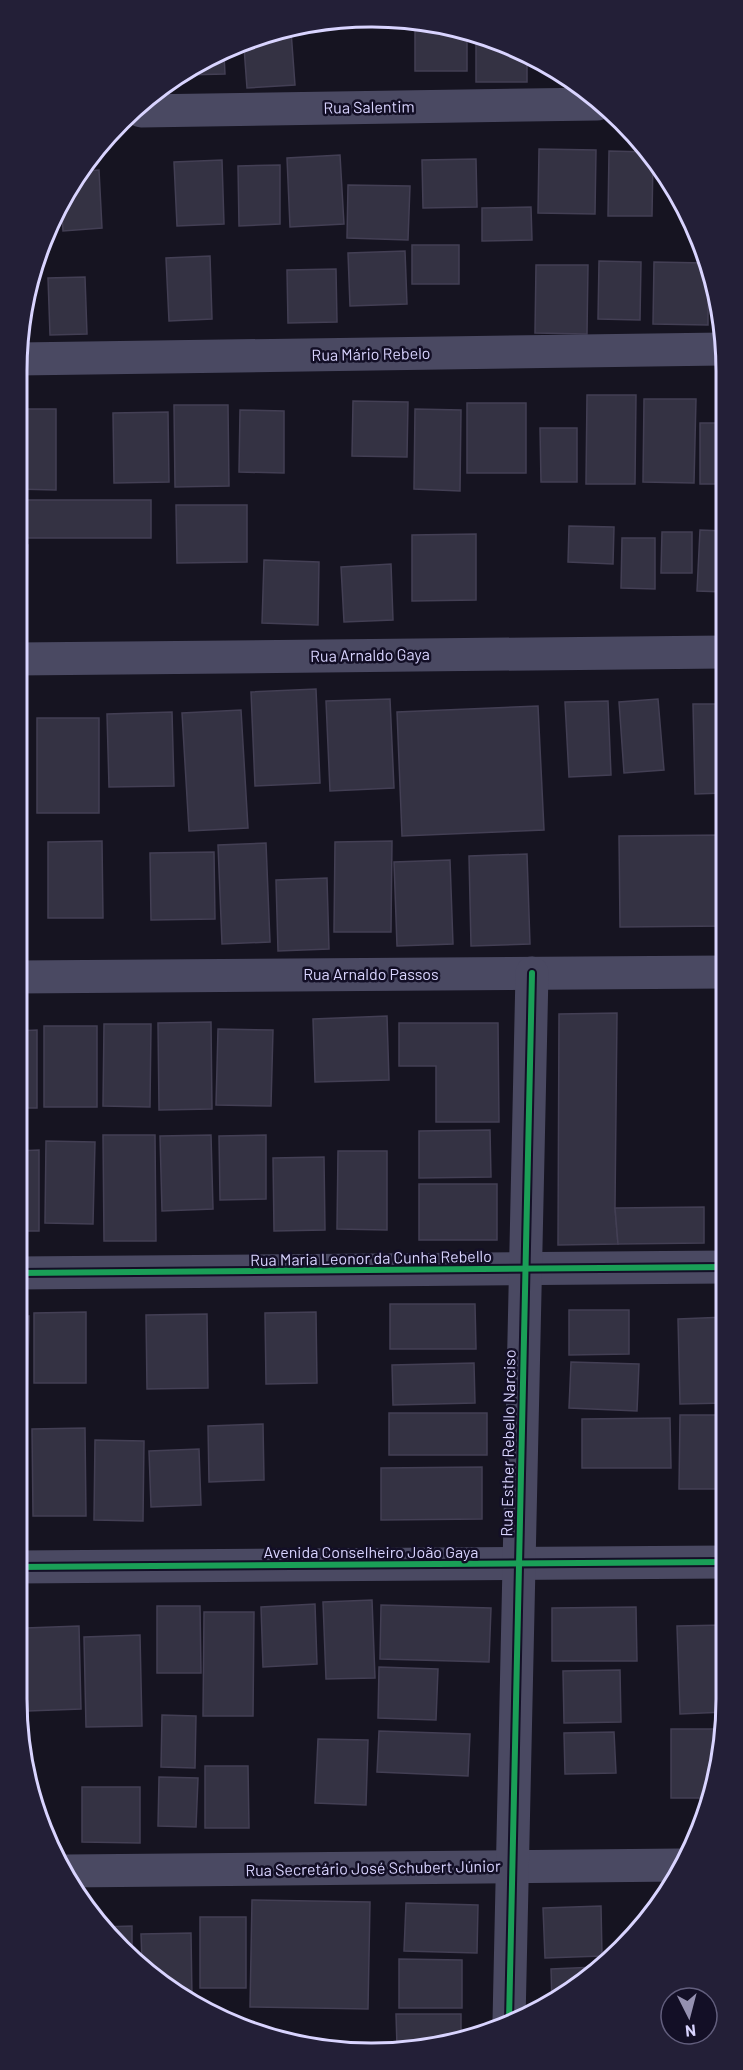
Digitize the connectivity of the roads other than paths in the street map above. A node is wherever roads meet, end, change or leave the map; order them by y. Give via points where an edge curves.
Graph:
1 (589, 104) edge
2 (145, 111) edge
3 (715, 349) edge
4 (28, 359) edge
5 (716, 652) edge
6 (27, 659) edge
7 (716, 972) edge
8 (532, 973) junction
9 (27, 977) edge
10 (716, 1267) edge
11 (525, 1270) junction
12 (27, 1274) edge
13 (716, 1562) edge
14 (519, 1564) junction
15 (27, 1567) edge
16 (673, 1865) edge
17 (512, 1866) junction
18 (73, 1871) edge
19 (509, 2014) edge

1 - 2 street, Rua Salentim
3 - 4 street, Rua Mário Rebelo
5 - 6 street, Rua Arnaldo Gaya
7 - 8 street, Rua Arnaldo Passos
8 - 9 street, Rua Arnaldo Passos
8 - 11 street, Rua Esther Rebello Narciso
10 - 11 street, Rua Maria Leonor da Cunha Rebello
11 - 12 street, Rua Maria Leonor da Cunha Rebello
11 - 14 street, Rua Esther Rebello Narciso
13 - 14 street, Avenida Conselheiro João Gaya
14 - 15 street, Avenida Conselheiro João Gaya
14 - 17 street, Rua Esther Rebello Narciso
16 - 17 street, Rua Secretário José Schubert Júnior
17 - 18 street, Rua Secretário José Schubert Júnior
17 - 19 street, Rua Esther Rebello Narciso

